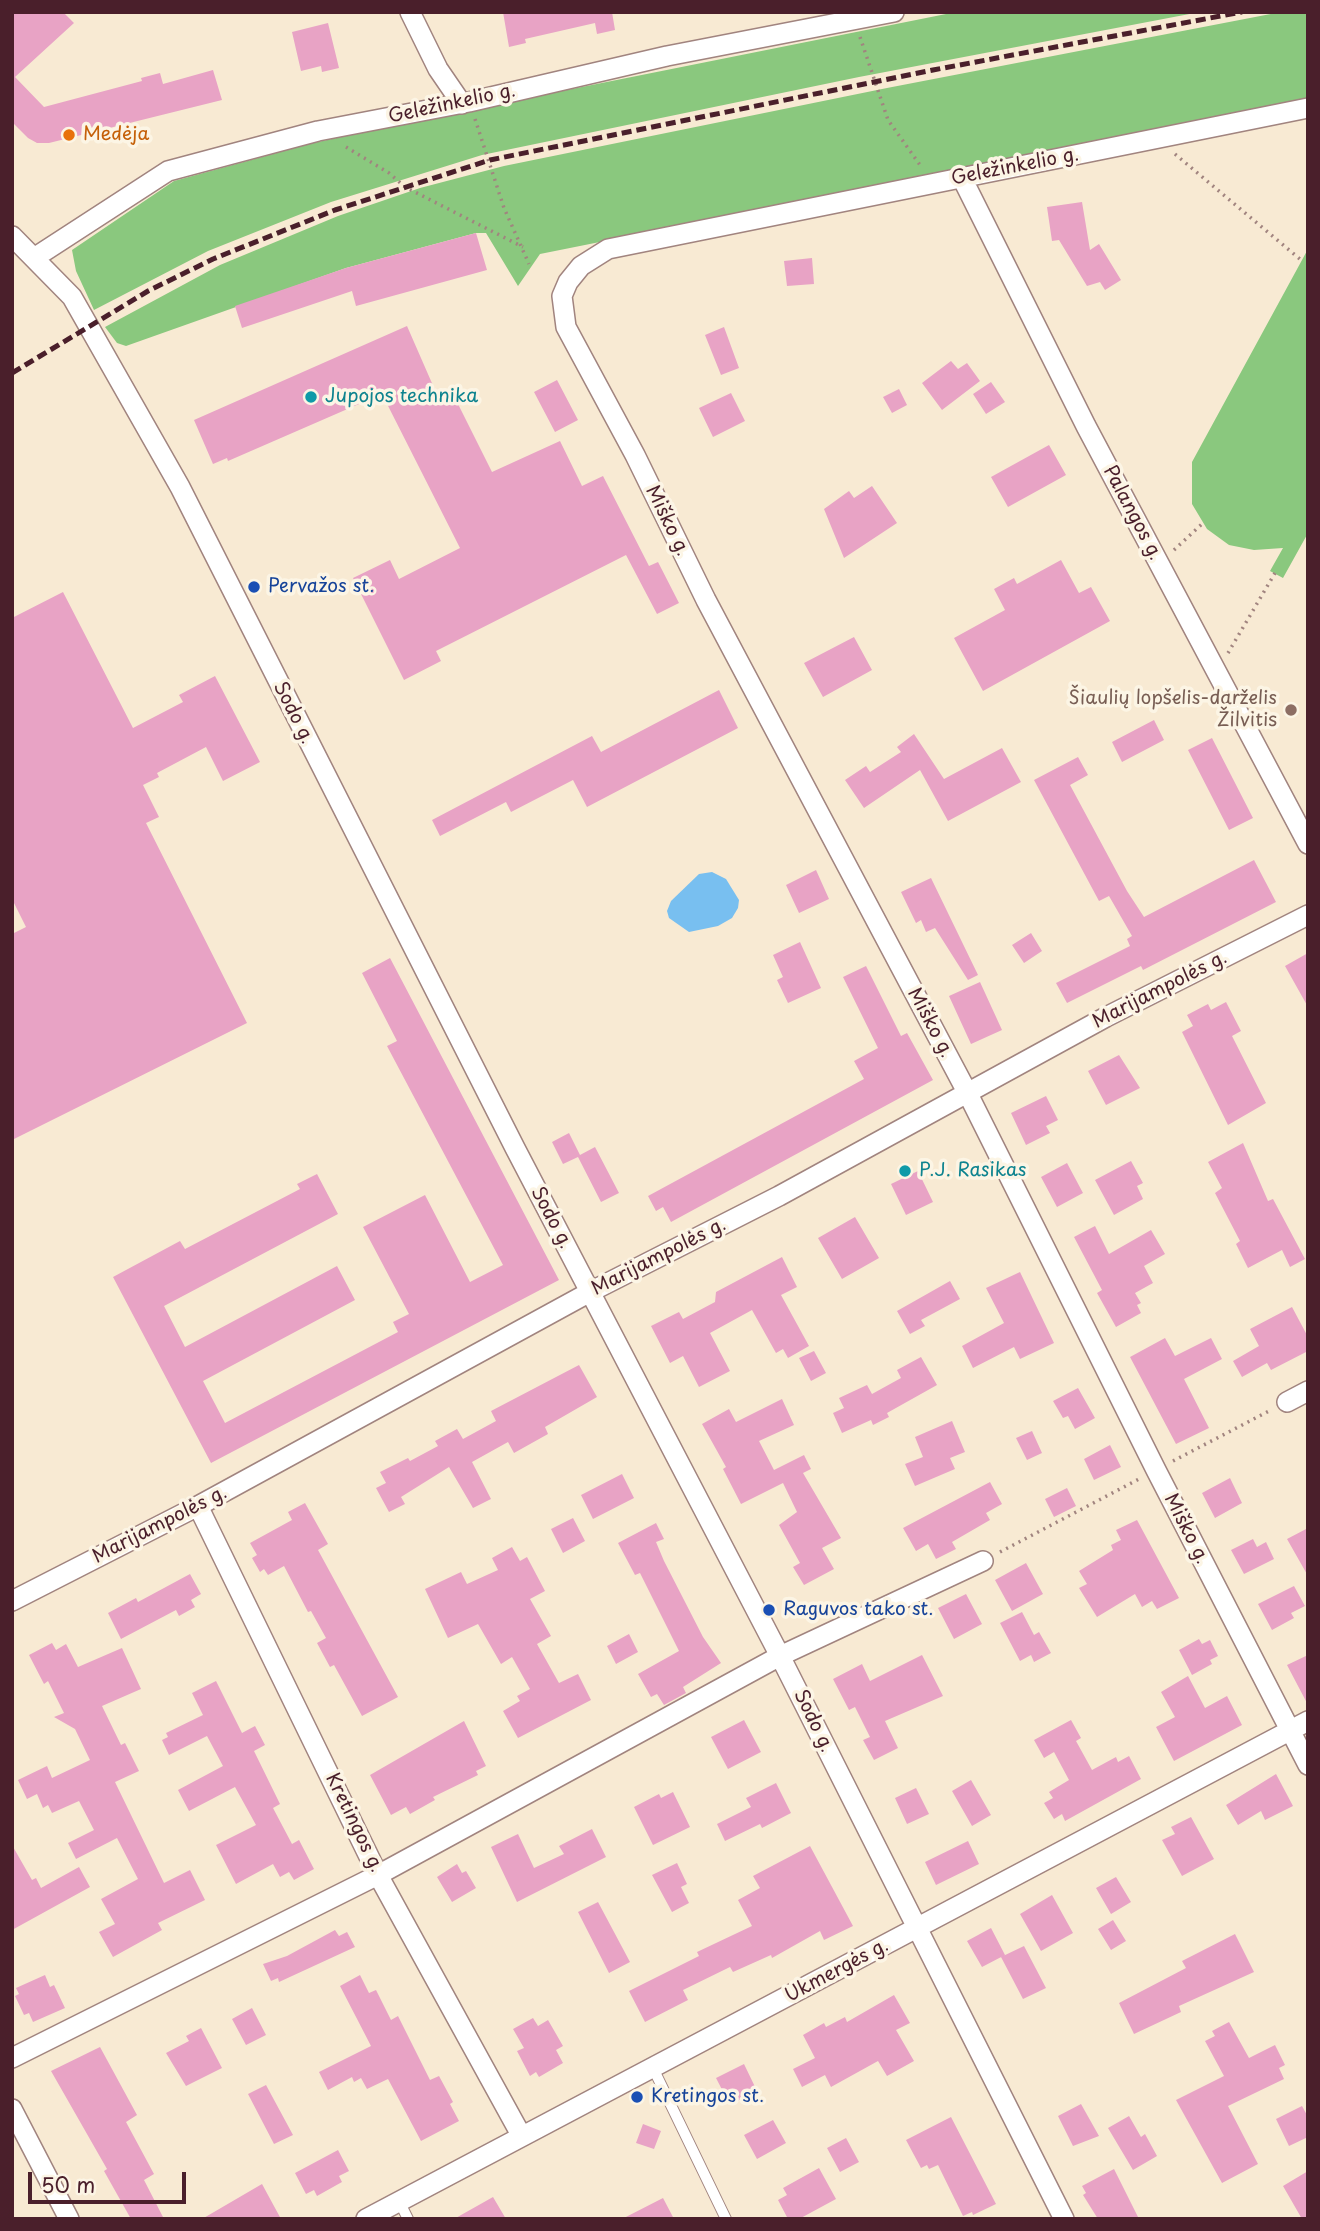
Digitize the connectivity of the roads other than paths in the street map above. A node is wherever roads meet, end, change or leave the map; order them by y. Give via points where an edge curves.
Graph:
1 (410, 12) edge
2 (882, 13) edge
3 (466, 103) junction
4 (1308, 108) edge
5 (962, 178) junction
6 (12, 236) edge
7 (34, 258) junction
8 (568, 282) joint
9 (1308, 844) edge
10 (1308, 915) edge
11 (967, 1092) junction
12 (590, 1292) junction
13 (1308, 1391) edge
14 (1287, 1402) road end
15 (198, 1506) junction
16 (983, 1561) road end
17 (12, 1601) edge
18 (780, 1656) junction
19 (1299, 1726) edge
20 (1308, 1765) edge
21 (379, 1875) junction
22 (916, 1929) junction
23 (12, 2058) edge
24 (653, 2068) junction
25 (12, 2109) edge
26 (521, 2135) junction
27 (403, 2210) edge
28 (69, 2219) edge
29 (366, 2219) edge
30 (726, 2219) edge
31 (1063, 2219) edge

1 - 3 street via 438,69
2 - 3 street, Geležinkelio g.
3 - 7 street, Geležinkelio g. via 318,131 168,170
4 - 5 street, Geležinkelio g.
5 - 8 street, Geležinkelio g. via 608,249 580,266
5 - 9 street, Palangos g. via 1086,426
6 - 7 street, Sodo g.
7 - 12 street, Sodo g. via 72,297 90,324 180,486
8 - 11 street, Miško g. via 562,296 566,327
10 - 11 street, Marijampolės g.
11 - 12 street, Marijampolės g. via 779,1196
11 - 19 street, Miško g. via 1156,1470
12 - 15 street, Marijampolės g.
12 - 18 street, Sodo g.
13 - 14 street
15 - 17 street, Marijampolės g.
15 - 21 street, Kretingos g.
16 - 18 street
18 - 21 street
18 - 22 street, Sodo g.
19 - 20 street, Miško g.
19 - 22 street, Ukmergės g.
21 - 23 street
21 - 26 street, Kretingos g.
22 - 24 street, Ukmergės g.
22 - 31 street, Sodo g.
24 - 26 street, Ukmergės g.
24 - 30 lane
25 - 28 street
26 - 27 street, Ukmergės g.
27 - 29 street, Ukmergės g.

